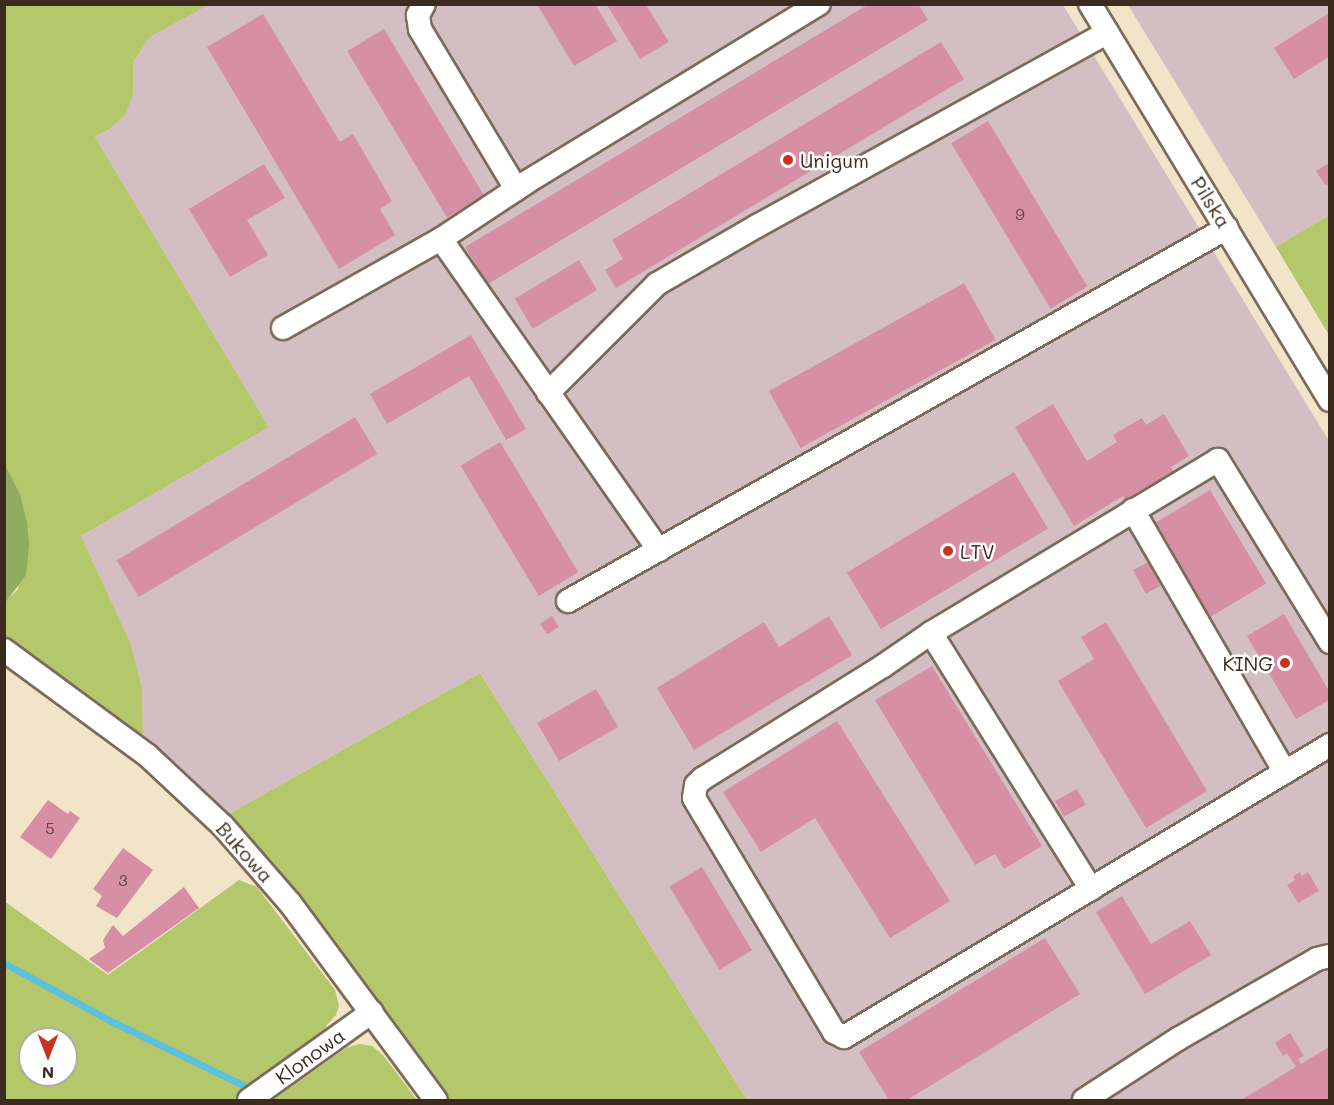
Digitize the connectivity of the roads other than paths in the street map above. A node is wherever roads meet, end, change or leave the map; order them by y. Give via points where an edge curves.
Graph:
1 (424, 4) edge
2 (819, 4) edge
3 (1090, 4) edge
4 (1107, 33) junction
5 (516, 189) junction
6 (1227, 228) junction
7 (441, 239) junction
8 (284, 328) dead end
9 (548, 393) junction
10 (1329, 400) edge
11 (1133, 510) junction
12 (659, 550) junction
13 (568, 601) dead end
14 (931, 633) junction
15 (1329, 642) edge
16 (4, 650) edge
17 (1329, 745) edge
18 (1285, 772) junction
19 (1091, 889) junction
20 (1329, 956) edge
21 (372, 1012) junction
22 (249, 1101) edge
23 (436, 1101) edge
24 (1084, 1101) edge

1 - 5 street via 418,15 420,29
2 - 5 street
3 - 4 street, Pilska
4 - 6 street, Pilska
4 - 9 street via 657,284
5 - 7 street
6 - 10 street, Pilska
6 - 12 street
7 - 8 street
7 - 9 street
9 - 12 street
11 - 14 street
11 - 15 street via 1218,460
11 - 18 street
12 - 13 street
14 - 19 street
14 - 19 street via 702,780 694,791 697,806 834,1032 840,1037 848,1035
16 - 21 street, Bukowa via 147,755 223,826 290,903
17 - 18 street
18 - 19 street
20 - 24 street via 1317,959 1178,1039
21 - 22 street, Klonowa
21 - 23 street, Bukowa

